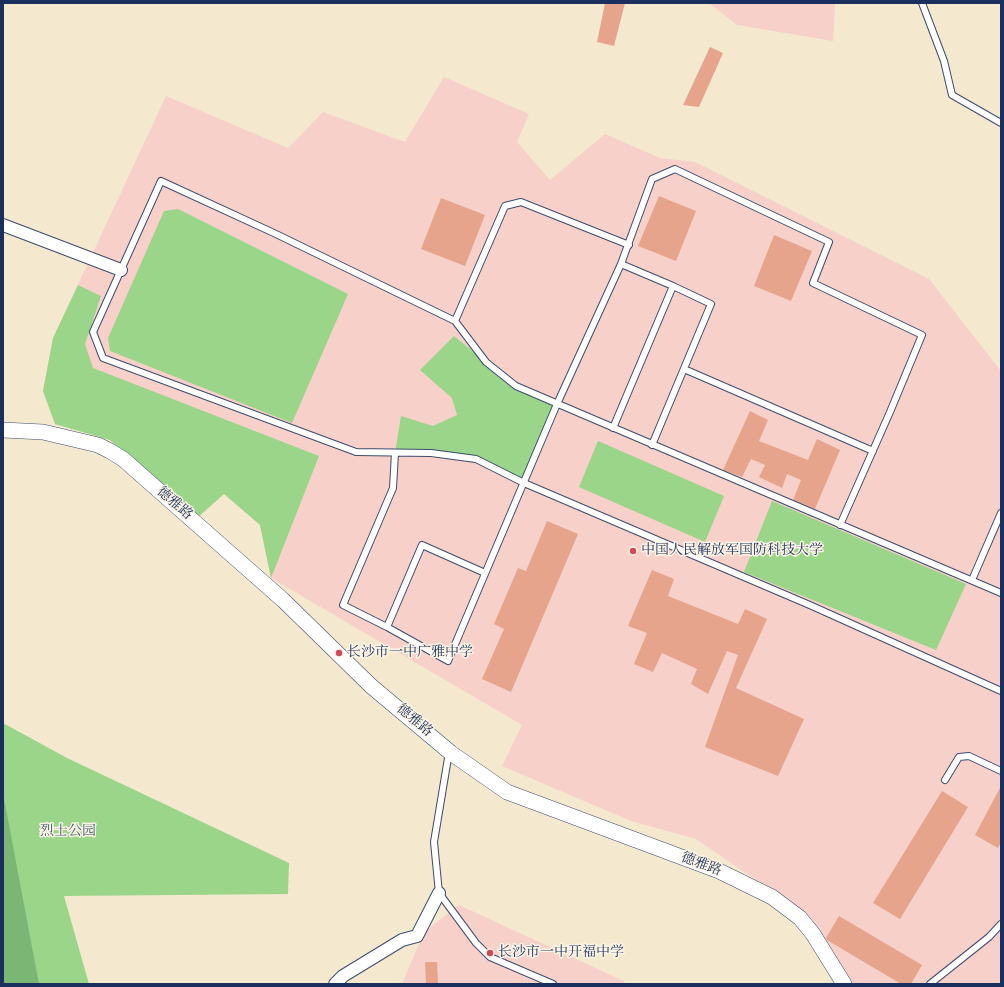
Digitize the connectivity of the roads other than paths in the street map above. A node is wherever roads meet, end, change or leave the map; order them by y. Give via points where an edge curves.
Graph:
1 (922, 3) edge
2 (1001, 123) edge
3 (3, 224) edge
4 (629, 245) junction
5 (621, 264) junction
6 (121, 270) junction
7 (673, 286) junction
8 (455, 321) junction
9 (684, 369) junction
10 (557, 404) junction
11 (612, 428) junction
12 (3, 430) edge
13 (3, 440) edge
14 (652, 445) junction
15 (873, 451) junction
16 (395, 452) junction
17 (524, 483) junction
18 (1001, 513) edge
19 (840, 525) junction
20 (485, 573) junction
21 (972, 580) junction
22 (1001, 593) edge
23 (387, 627) junction
24 (1001, 691) edge
25 (449, 756) junction
26 (1001, 772) edge
27 (945, 780) dead end
28 (439, 892) junction
29 (1001, 924) edge
30 (335, 984) edge
31 (553, 984) edge
32 (837, 984) edge
33 (844, 984) edge
34 (930, 984) edge

1 - 2 lane via 944,61 952,95
3 - 6 street
4 - 5 lane
4 - 8 lane via 521,202 505,206
4 - 15 lane via 652,179 675,169 829,242 813,283 922,334
5 - 7 lane
5 - 10 lane
6 - 8 lane via 161,181
6 - 16 lane via 93,332 103,358 356,452
7 - 9 lane via 711,304
7 - 11 lane
8 - 10 lane via 486,362 516,386
9 - 14 lane
9 - 15 lane
10 - 11 lane
10 - 17 lane
11 - 14 lane
12 - 25 street, 德雅路 via 43,432 98,445 123,459 283,600 371,686
13 - 25 street, 德雅路 via 43,441 97,454 117,464 278,606 367,691
14 - 19 lane
15 - 19 lane
16 - 17 lane via 476,458
16 - 23 lane via 393,488 343,605
17 - 20 lane
17 - 24 lane via 791,597
18 - 21 lane
19 - 21 lane
20 - 23 lane via 422,545
20 - 23 lane via 448,661
21 - 22 lane
25 - 28 lane via 434,842
25 - 32 street, 德雅路 via 502,796 718,877 772,902 806,934
25 - 33 street, 德雅路 via 507,792 719,871 772,897 800,918
26 - 27 lane via 969,756 959,757
28 - 30 street via 417,936 402,940 343,976
28 - 31 lane via 476,943 490,957
29 - 34 lane via 989,938

